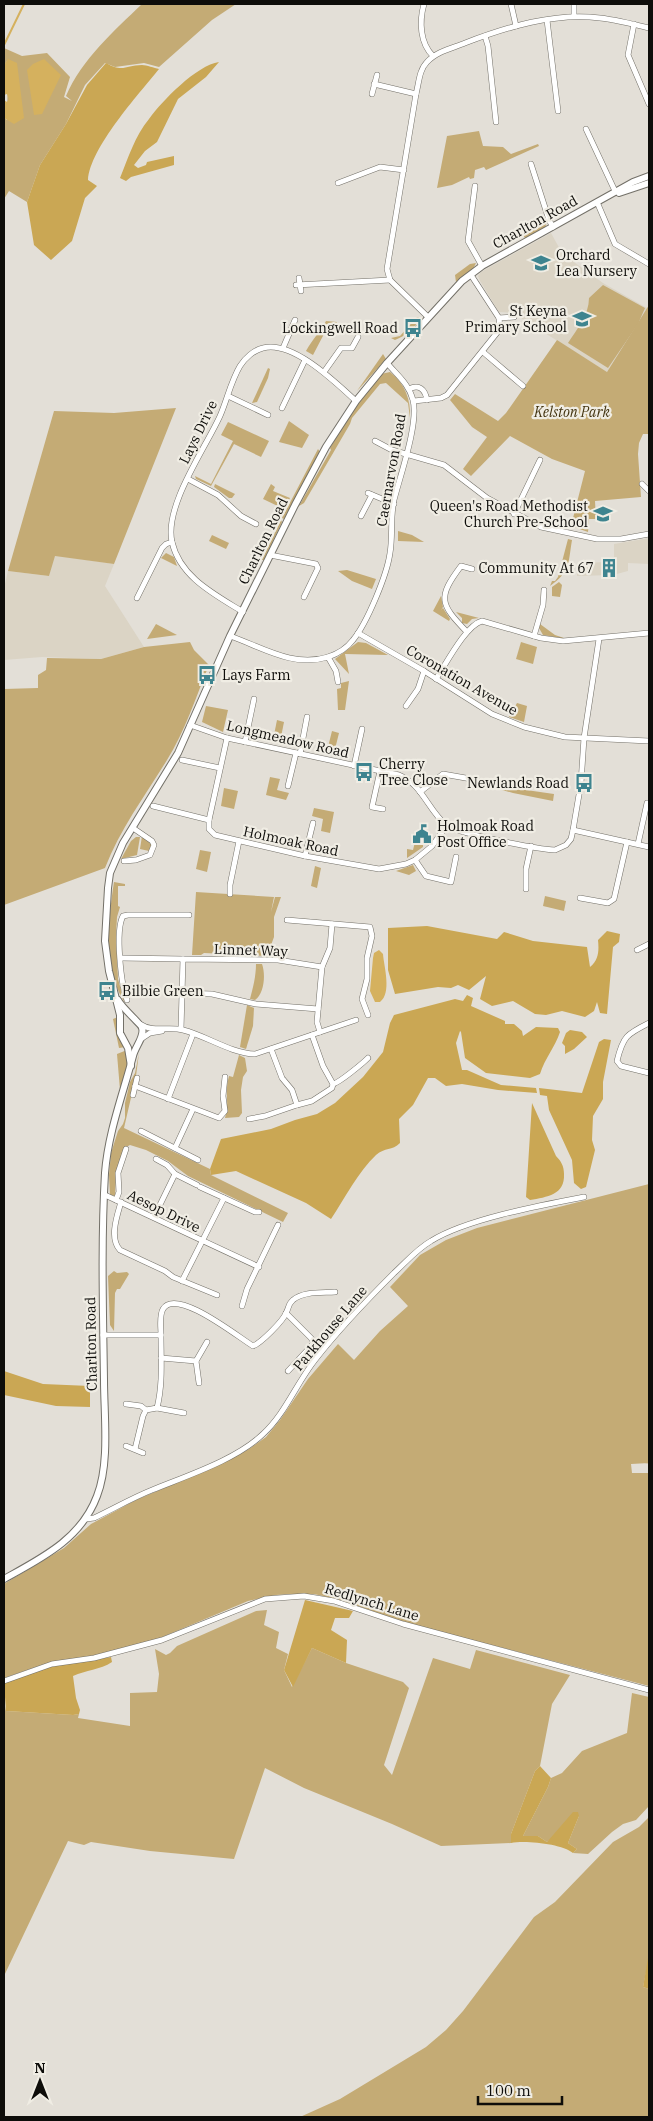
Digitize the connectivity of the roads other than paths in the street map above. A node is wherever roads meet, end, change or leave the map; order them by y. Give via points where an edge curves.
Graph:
1 (424, 4) edge
2 (512, 4) edge
3 (574, 4) edge
4 (574, 16) junction
5 (547, 20) junction
6 (634, 24) junction
7 (516, 26) junction
8 (649, 28) edge
9 (485, 36) junction
10 (434, 56) junction
11 (377, 75) dead end
12 (374, 84) junction
13 (372, 94) dead end
14 (416, 94) junction
15 (649, 104) edge
16 (558, 112) dead end
17 (496, 122) dead end
18 (586, 129) dead end
19 (531, 164) dead end
20 (404, 170) junction
21 (649, 176) edge
22 (338, 183) dead end
23 (649, 183) edge
24 (475, 186) dead end
25 (615, 191) junction
26 (600, 200) junction
27 (553, 227) junction
28 (649, 264) edge
29 (482, 266) junction
30 (471, 275) junction
31 (390, 280) junction
32 (301, 291) dead end
33 (428, 317) junction
34 (499, 318) junction
35 (514, 318) dead end
36 (295, 320) dead end
37 (358, 337) dead end
38 (283, 348) junction
39 (483, 352) junction
40 (305, 360) junction
41 (387, 363) junction
42 (324, 372) junction
43 (523, 386) dead end
44 (409, 389) junction
45 (228, 396) junction
46 (427, 400) junction
47 (356, 401) junction
48 (414, 401) junction
49 (282, 408) dead end
50 (268, 415) dead end
51 (375, 441) dead end
52 (406, 455) junction
53 (540, 460) dead end
54 (188, 478) junction
55 (642, 484) dead end
56 (649, 491) edge
57 (394, 504) junction
58 (514, 514) junction
59 (362, 516) dead end
60 (256, 524) dead end
61 (649, 534) edge
62 (172, 542) junction
63 (270, 555) junction
64 (472, 569) dead end
65 (544, 590) dead end
66 (304, 597) dead end
67 (137, 598) dead end
68 (243, 612) junction
69 (467, 632) junction
70 (649, 633) edge
71 (358, 634) junction
72 (230, 636) junction
73 (534, 636) junction
74 (599, 639) junction
75 (328, 657) junction
76 (424, 671) junction
77 (436, 679) junction
78 (338, 682) dead end
79 (254, 699) dead end
80 (406, 706) dead end
81 (308, 717) dead end
82 (190, 725) junction
83 (362, 729) dead end
84 (226, 738) junction
85 (584, 738) junction
86 (649, 741) edge
87 (245, 742) junction
88 (298, 753) junction
89 (182, 760) dead end
90 (354, 766) junction
91 (220, 768) junction
92 (380, 771) junction
93 (477, 780) dead end
94 (288, 786) dead end
95 (420, 792) junction
96 (647, 803) dead end
97 (153, 806) dead end
98 (383, 809) dead end
99 (208, 820) junction
100 (313, 823) dead end
101 (447, 826) junction
102 (133, 828) junction
103 (573, 830) junction
104 (239, 841) junction
105 (627, 842) junction
106 (638, 844) junction
107 (531, 846) junction
108 (649, 847) edge
109 (305, 856) junction
110 (456, 857) dead end
111 (414, 860) junction
112 (124, 861) dead end
113 (526, 889) dead end
114 (230, 894) dead end
115 (580, 898) dead end
116 (189, 914) dead end
117 (287, 920) dead end
118 (332, 924) junction
119 (648, 944) edge
120 (637, 950) dead end
121 (649, 951) edge
122 (121, 958) junction
123 (183, 959) junction
124 (322, 967) junction
125 (182, 993) junction
126 (116, 998) junction
127 (127, 1000) dead end
128 (318, 1009) junction
129 (368, 1015) dead end
130 (356, 1020) dead end
131 (137, 1022) junction
132 (649, 1023) edge
133 (120, 1029) junction
134 (167, 1029) junction
135 (181, 1029) junction
136 (320, 1032) junction
137 (193, 1034) junction
138 (312, 1035) junction
139 (140, 1039) junction
140 (124, 1040) junction
141 (271, 1049) junction
142 (368, 1058) dead end
143 (131, 1066) junction
144 (649, 1073) edge
145 (225, 1077) dead end
146 (137, 1078) dead end
147 (333, 1084) junction
148 (135, 1086) junction
149 (133, 1094) dead end
150 (168, 1098) junction
151 (297, 1105) junction
152 (193, 1109) junction
153 (249, 1118) dead end
154 (141, 1131) dead end
155 (175, 1148) junction
156 (126, 1149) dead end
157 (156, 1159) dead end
158 (198, 1160) dead end
159 (175, 1174) junction
160 (104, 1195) junction
161 (584, 1197) dead end
162 (224, 1198) junction
163 (118, 1201) junction
164 (259, 1212) dead end
165 (154, 1217) junction
166 (278, 1224) dead end
167 (203, 1242) junction
168 (259, 1267) junction
169 (182, 1281) junction
170 (335, 1292) dead end
171 (217, 1295) dead end
172 (242, 1306) dead end
173 (286, 1313) junction
174 (103, 1335) junction
175 (161, 1335) junction
176 (206, 1342) dead end
177 (161, 1358) junction
178 (196, 1361) junction
179 (288, 1371) dead end
180 (200, 1383) dead end
181 (126, 1404) dead end
182 (157, 1408) junction
183 (146, 1410) junction
184 (184, 1413) dead end
185 (126, 1446) dead end
186 (135, 1449) junction
187 (144, 1453) dead end
188 (86, 1519) junction
189 (4, 1579) edge
190 (4, 1681) edge
191 (649, 1690) edge

1 - 10 street via 420,17 424,44
2 - 7 street
3 - 4 street
4 - 5 street
4 - 6 street
5 - 7 street
5 - 16 street
6 - 8 street
6 - 15 street via 628,55
7 - 9 street
9 - 10 street
9 - 17 street
10 - 14 street via 421,71
11 - 12 street
12 - 13 street
12 - 14 street
14 - 20 street
18 - 25 street
19 - 27 street
20 - 22 street via 380,167
20 - 31 street via 388,269
21 - 25 street, Charlton Road
23 - 26 street, Charlton Road
24 - 29 street via 468,241
25 - 26 street, Charlton Road
26 - 27 street, Charlton Road
26 - 28 street via 614,244
27 - 29 street, Charlton Road
29 - 30 street, Charlton Road
30 - 33 street, Charlton Road
30 - 34 street
31 - 32 street via 298,282
31 - 33 street
33 - 41 street, Charlton Road
34 - 35 street
34 - 39 street via 500,329
36 - 38 street
37 - 42 street via 352,348 341,348
38 - 40 street
38 - 45 street, Lays Drive via 264,348 247,357 239,367
39 - 43 street
39 - 46 street via 447,395
40 - 42 street
40 - 49 street
41 - 44 street
41 - 47 street, Charlton Road
42 - 47 street
44 - 46 street via 421,387
44 - 48 street
45 - 50 street, Lays Drive via 259,407
45 - 54 street, Lays Drive
46 - 48 street
47 - 63 street, Charlton Road via 311,474
48 - 52 street, Caernarvon Road
51 - 52 street
52 - 57 street, Caernarvon Road
52 - 58 street via 444,465
53 - 58 street
54 - 60 street, Lays Drive via 218,495 241,516
54 - 62 street, Lays Drive via 173,514
55 - 56 street
57 - 59 street via 370,494
57 - 71 street, Caernarvon Road via 388,567
58 - 61 street via 541,526 597,539
62 - 67 street via 162,548
62 - 68 street, Lays Drive via 185,570 208,590
63 - 66 street via 316,564 317,572
63 - 68 street, Charlton Road
64 - 69 street via 461,566 450,581 444,601 446,608
65 - 73 street
68 - 72 street, Charlton Road
69 - 73 street via 475,622 482,620
69 - 77 street
70 - 74 street
71 - 75 street, Caernarvon Road via 347,647
71 - 76 street, Coronation Avenue
72 - 75 street, Caernarvon Road via 282,656 301,660
72 - 82 street, Charlton Road
73 - 74 street via 568,641
74 - 85 street
75 - 78 street
76 - 77 street, Coronation Avenue
76 - 80 street via 418,689
77 - 85 street, Coronation Avenue via 506,721 551,734
79 - 87 street
81 - 88 street
82 - 84 street, Longmeadow Road
82 - 102 street, Charlton Road via 168,772
83 - 90 street
84 - 87 street, Longmeadow Road
84 - 91 street
85 - 86 street, Coronation Avenue
85 - 103 street via 582,778
87 - 88 street, Longmeadow Road
88 - 90 street, Longmeadow Road
88 - 94 street
89 - 91 street
90 - 92 street, Longmeadow Road
91 - 99 street
92 - 95 street, Longmeadow Road via 405,777
92 - 98 street via 372,808
93 - 95 street via 443,774
95 - 101 street, Longmeadow Road
96 - 106 street
97 - 99 street
99 - 104 street, Holmoak Road via 209,829 216,836
100 - 109 street
101 - 107 street
101 - 111 street, Holmoak Road via 432,846
102 - 112 street via 152,841 152,851 150,855
102 - 126 street, Charlton Road via 116,858 108,888 105,941
103 - 105 street
103 - 107 street via 571,839 555,850
104 - 109 street, Holmoak Road
104 - 114 street
105 - 106 street
105 - 115 street via 614,899 608,902
106 - 108 street
107 - 113 street
109 - 111 street, Holmoak Road via 379,870
110 - 111 street via 450,882 426,876
116 - 122 street via 125,915 121,920
117 - 118 street
118 - 124 street via 330,950
118 - 129 street via 367,926 372,931 362,999
119 - 120 street
119 - 121 street
122 - 123 street, Linnet Way
122 - 127 street via 120,977
123 - 124 street, Linnet Way via 278,960
123 - 125 street
124 - 128 street
125 - 128 street via 212,994 256,1004
125 - 135 street
126 - 131 street, Charlton Road
126 - 133 street, Charlton Road
128 - 136 street
130 - 136 street
131 - 133 street via 124,1023
131 - 134 street via 149,1028
131 - 139 street, Charlton Road via 143,1030
132 - 144 street via 626,1035 617,1061 621,1066
133 - 140 street, Charlton Road
134 - 135 street
134 - 139 street
135 - 137 street
136 - 138 street
137 - 141 street via 247,1053
137 - 150 street
138 - 141 street
138 - 147 street
139 - 140 street via 132,1043
139 - 143 street, Charlton Road
140 - 143 street, Charlton Road
141 - 151 street
142 - 147 street
143 - 160 street, Charlton Road via 112,1130
145 - 152 street via 222,1096 225,1111 221,1118
146 - 148 street
147 - 151 street via 312,1101
148 - 149 street
148 - 150 street
150 - 152 street
151 - 153 street
152 - 155 street
154 - 155 street
155 - 158 street
156 - 163 street, Aesop Drive via 118,1173
157 - 159 street
159 - 162 street
159 - 165 street
160 - 163 street, Aesop Drive
160 - 174 street, Charlton Road
161 - 188 street, Parkhouse Lane via 480,1221 432,1240 372,1295 324,1349 263,1435 245,1448 200,1470
162 - 164 street
162 - 167 street
163 - 165 street, Aesop Drive
163 - 169 street via 114,1238 117,1247
165 - 167 street, Aesop Drive
166 - 168 street
167 - 168 street, Aesop Drive
167 - 169 street, Aesop Drive
168 - 172 street
169 - 171 street
170 - 173 street via 300,1296 287,1307
173 - 175 street via 253,1346 200,1312 172,1302 162,1310
173 - 179 street via 314,1343
174 - 175 street
174 - 188 street, Charlton Road via 102,1483
175 - 177 street
176 - 178 street
177 - 178 street
177 - 182 street
178 - 180 street
181 - 183 street
182 - 183 street
182 - 184 street
183 - 186 street
185 - 186 street
186 - 187 street
188 - 189 street, Charlton Road via 59,1547
190 - 191 street, Redlynch Lane via 52,1664 94,1658 162,1640 265,1599 304,1596 334,1601 403,1624

